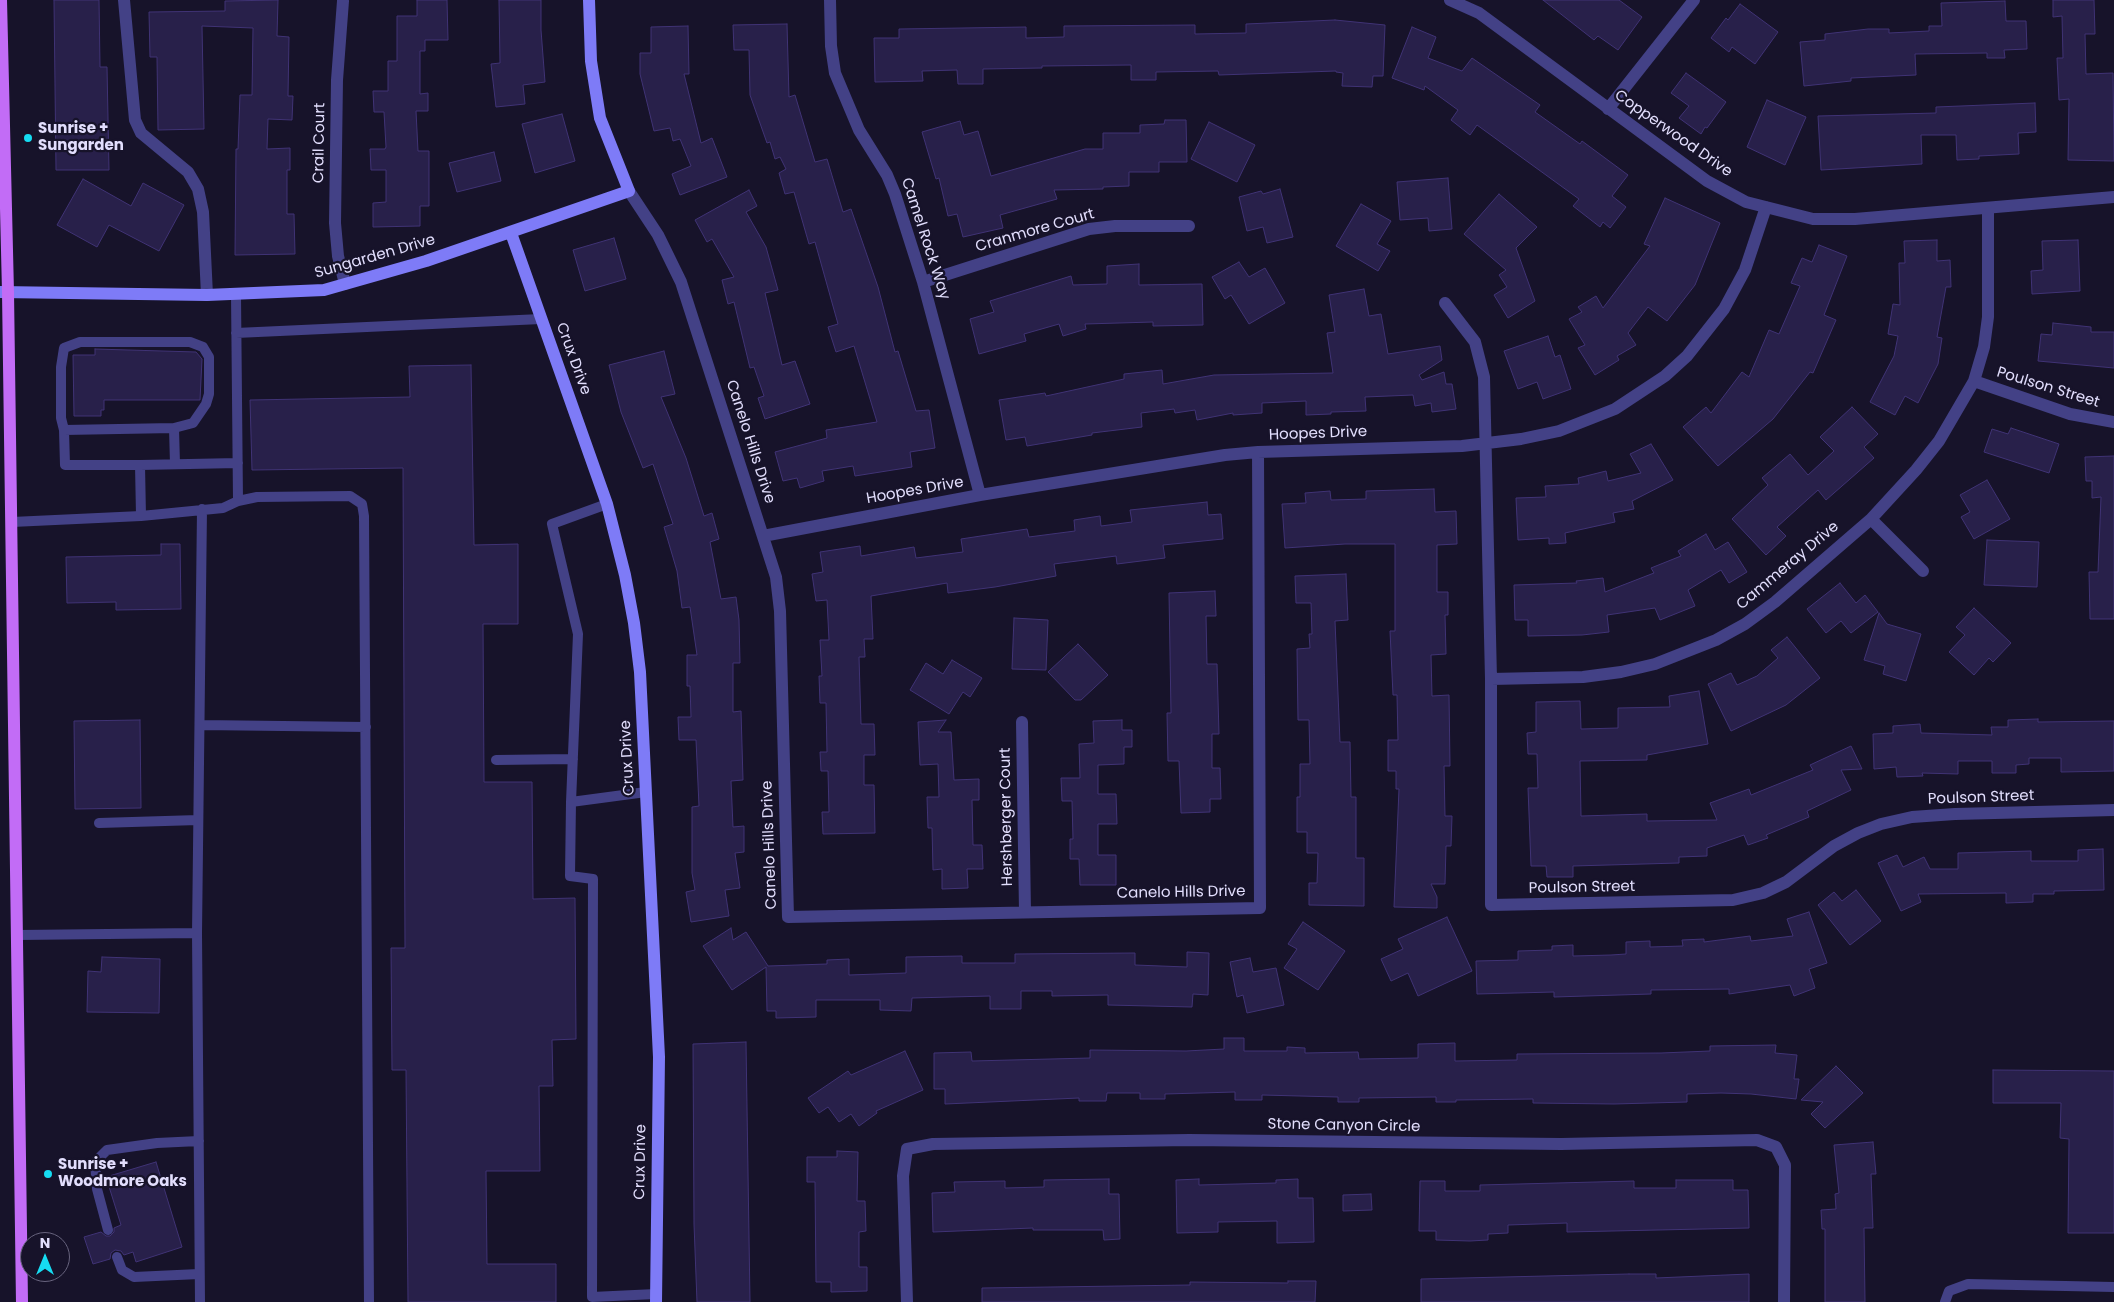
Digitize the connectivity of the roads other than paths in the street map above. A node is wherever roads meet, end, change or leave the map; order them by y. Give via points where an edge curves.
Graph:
1 (1, 0) edge
2 (124, 0) edge
3 (589, 0) edge
4 (830, 0) edge
5 (1450, 0) edge
6 (1694, 0) edge
7 (343, 1) edge
8 (1608, 109) junction
9 (629, 191) junction
10 (2114, 197) edge
11 (1766, 207) junction
12 (1988, 208) junction
13 (1189, 226) dead end
14 (511, 233) junction
15 (923, 282) junction
16 (346, 284) junction
17 (4, 292) edge
18 (236, 294) junction
19 (207, 295) junction
20 (1445, 303) dead end
21 (541, 319) junction
22 (236, 333) junction
23 (1974, 381) junction
24 (2114, 422) edge
25 (174, 428) junction
26 (64, 430) junction
27 (1486, 444) junction
28 (1258, 452) junction
29 (238, 463) junction
30 (175, 464) junction
31 (140, 465) junction
32 (980, 496) junction
33 (238, 501) junction
34 (608, 504) junction
35 (202, 509) junction
36 (141, 516) junction
37 (1871, 519) junction
38 (12, 522) junction
39 (763, 536) junction
40 (1923, 571) dead end
41 (1491, 679) junction
42 (1022, 722) dead end
43 (200, 725) junction
44 (366, 726) junction
45 (572, 759) junction
46 (496, 760) dead end
47 (646, 792) junction
48 (571, 802) junction
49 (2114, 810) edge
50 (198, 820) junction
51 (99, 823) dead end
52 (1025, 912) junction
53 (197, 933) junction
54 (18, 935) junction
55 (199, 1141) junction
56 (108, 1230) dead end
57 (117, 1257) dead end
58 (199, 1274) junction
59 (2114, 1287) edge
60 (656, 1298) edge
61 (590, 1299) edge
62 (22, 1302) edge
63 (200, 1302) edge
64 (369, 1302) edge
65 (907, 1302) edge
66 (1784, 1302) edge
67 (1945, 1302) edge

1 - 17 main road
2 - 19 street via 134,120 141,133 188,172 198,189 203,212
3 - 9 street, Canelo Hills Drive via 591,61 600,118
4 - 15 street, Camel Rock Way via 835,73 859,130 895,194
5 - 8 street, Copperwood Drive via 1478,13
6 - 8 street
7 - 16 street, Crail Court via 337,80 335,223 338,256
8 - 11 street, Copperwood Drive via 1707,181 1746,202
9 - 14 street, Sungarden Drive
9 - 39 street, Canelo Hills Drive via 658,235 681,282
10 - 12 street, Copperwood Drive
11 - 12 street, Copperwood Drive via 1813,218 1854,219
11 - 27 street, Hoopes Drive via 1745,270 1724,309 1687,356 1665,376 1615,409 1587,421 1559,431
12 - 23 street, Cammeray Drive via 1988,317 1984,347
13 - 15 street, Cranmore Court via 1115,226 1089,230
14 - 16 street, Sungarden Drive
14 - 21 street, Crux Drive
15 - 32 street, Camel Rock Way
16 - 18 street, Sungarden Drive via 324,290
17 - 19 street, Sungarden Drive
17 - 38 main road
18 - 19 street, Sungarden Drive
18 - 22 lane
20 - 27 street, Poulson Street via 1468,331 1478,351 1484,377
21 - 22 lane
21 - 34 street, Crux Drive
22 - 29 lane
23 - 24 street, Poulson Street via 2070,414
23 - 37 street, Cammeray Drive via 1939,441
25 - 26 lane
25 - 26 lane via 193,423 206,404 209,357 203,347 190,342 80,342 64,348 61,367
25 - 30 lane
26 - 31 lane via 65,465
27 - 28 street, Hoopes Drive
27 - 41 street, Poulson Street
28 - 32 street, Hoopes Drive
28 - 52 street, Canelo Hills Drive via 1260,908
29 - 30 lane
29 - 33 lane
30 - 31 lane
31 - 36 lane
32 - 39 street, Hoopes Drive
33 - 35 lane via 223,508
33 - 44 lane via 257,497 350,496 362,504
34 - 45 lane via 552,524 578,634
34 - 47 street, Crux Drive via 634,623 640,672
35 - 36 lane
35 - 43 lane
36 - 38 lane
37 - 40 street
37 - 41 street, Cammeray Drive via 1775,602 1716,640 1655,664 1621,672
38 - 54 main road
39 - 52 street, Canelo Hills Drive via 776,577 780,611 788,917
41 - 49 street, Poulson Street via 1491,905 1733,900 1763,893 1786,882 1834,846 1881,824 1912,817 1955,814
42 - 52 street, Hershberger Court
43 - 44 lane
43 - 50 lane
44 - 64 lane
45 - 46 lane
45 - 48 lane
47 - 48 lane
47 - 60 street, Crux Drive via 659,1057
48 - 61 lane via 570,876 593,879
50 - 51 lane
50 - 53 lane
53 - 54 lane
53 - 55 lane
54 - 62 main road
55 - 56 lane via 107,1150 95,1162 97,1189
55 - 58 lane
57 - 58 lane via 122,1270 134,1277
58 - 63 lane
59 - 67 lane via 1968,1284 1950,1291
60 - 61 lane
65 - 66 street, Stone Canyon Circle via 903,1176 907,1149 933,1144 1189,1140 1561,1144 1757,1140 1776,1147 1786,1165

